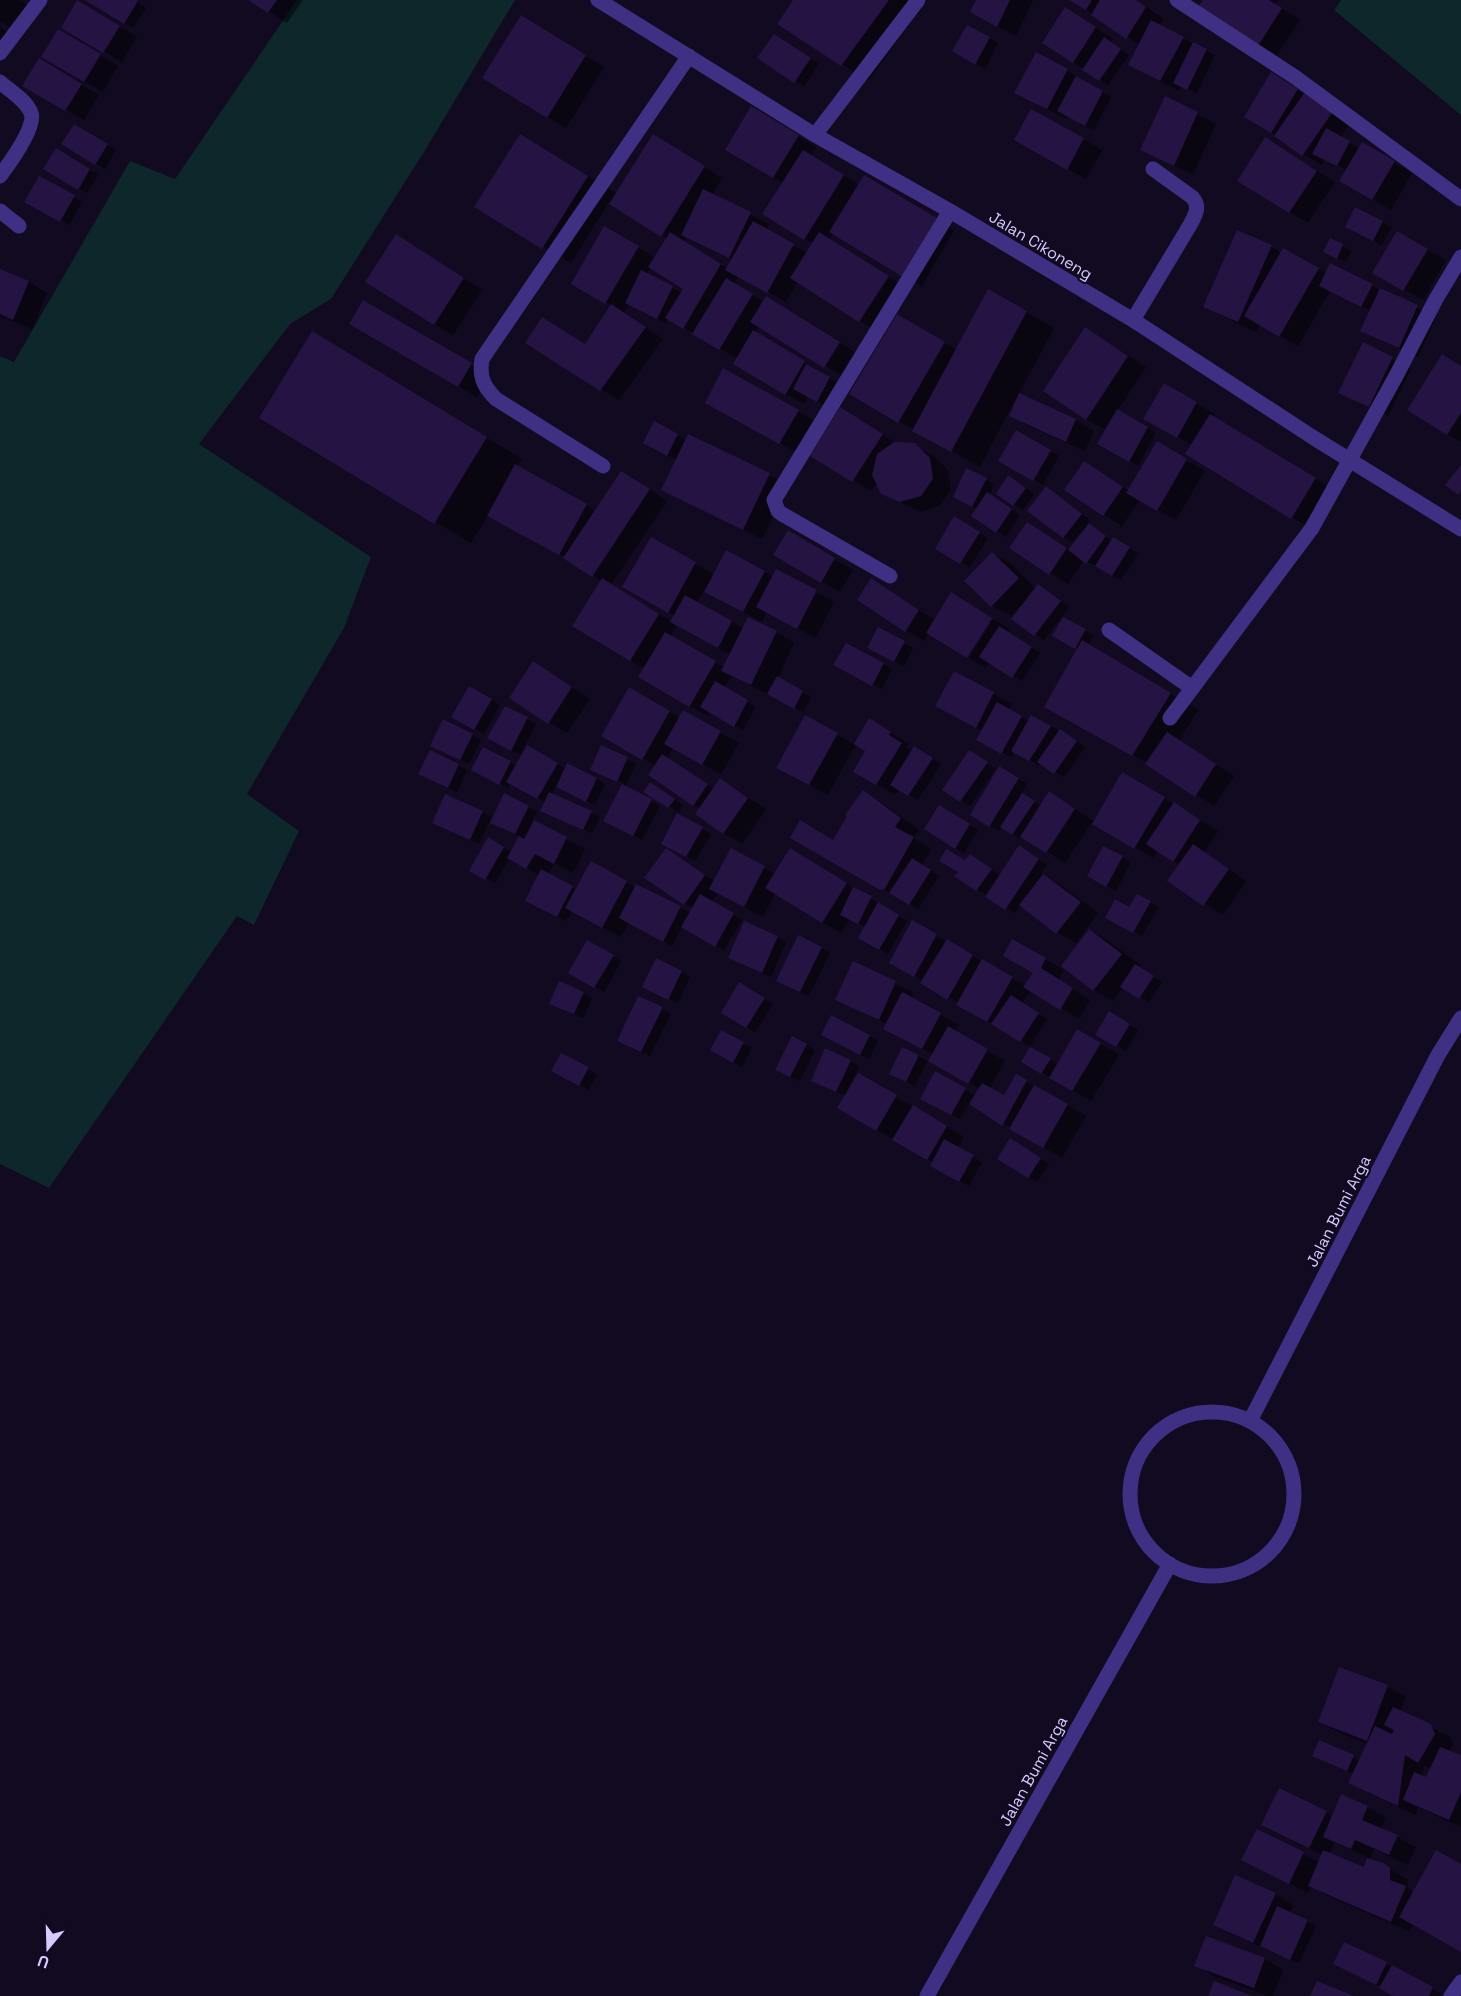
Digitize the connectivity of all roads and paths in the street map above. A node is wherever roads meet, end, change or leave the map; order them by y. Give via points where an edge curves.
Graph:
1 (40, 0) edge
2 (598, 0) edge
3 (918, 0) edge
4 (1177, 0) edge
5 (0, 53) edge
6 (689, 56) junction
7 (0, 82) edge
8 (815, 135) junction
9 (1153, 169) dead end
10 (0, 176) edge
11 (1461, 199) edge
12 (0, 211) edge
13 (950, 211) junction
14 (20, 226) dead end
15 (1461, 257) edge
16 (1133, 320) junction
17 (1350, 460) junction
18 (603, 466) dead end
19 (1461, 529) edge
20 (890, 576) dead end
21 (1109, 630) dead end
22 (1192, 688) junction
23 (1170, 718) dead end
24 (1461, 1018) edge
25 (1250, 1421) junction
26 (1170, 1564) junction
27 (1461, 1982) edge
28 (927, 1996) edge
29 (1451, 1996) edge

1 - 5 street
2 - 6 street, Jalan Cikoneng
3 - 8 street
4 - 11 street via 1295,77
6 - 8 street, Jalan Cikoneng
6 - 18 street via 482,359 481,380 496,399
7 - 10 street via 22,100 32,118
8 - 13 street, Jalan Cikoneng
9 - 16 street via 1192,197 1197,209
12 - 14 street
13 - 16 street, Jalan Cikoneng
13 - 20 street via 774,500 782,514
15 - 17 street
16 - 17 street, Jalan Cikoneng
17 - 19 street, Jalan Cikoneng
17 - 22 street via 1312,528
21 - 22 street
22 - 23 street
24 - 25 street, Jalan Bumi Arga via 1438,1055
25 - 26 street via 1236,1414 1209,1411 1182,1416 1159,1430 1141,1450 1131,1475 1130,1502 1137,1528 1152,1550
25 - 26 street via 1279,1444 1292,1468 1296,1494 1291,1520 1279,1544 1259,1562 1235,1574 1208,1577
26 - 28 street, Jalan Bumi Arga
27 - 29 street

